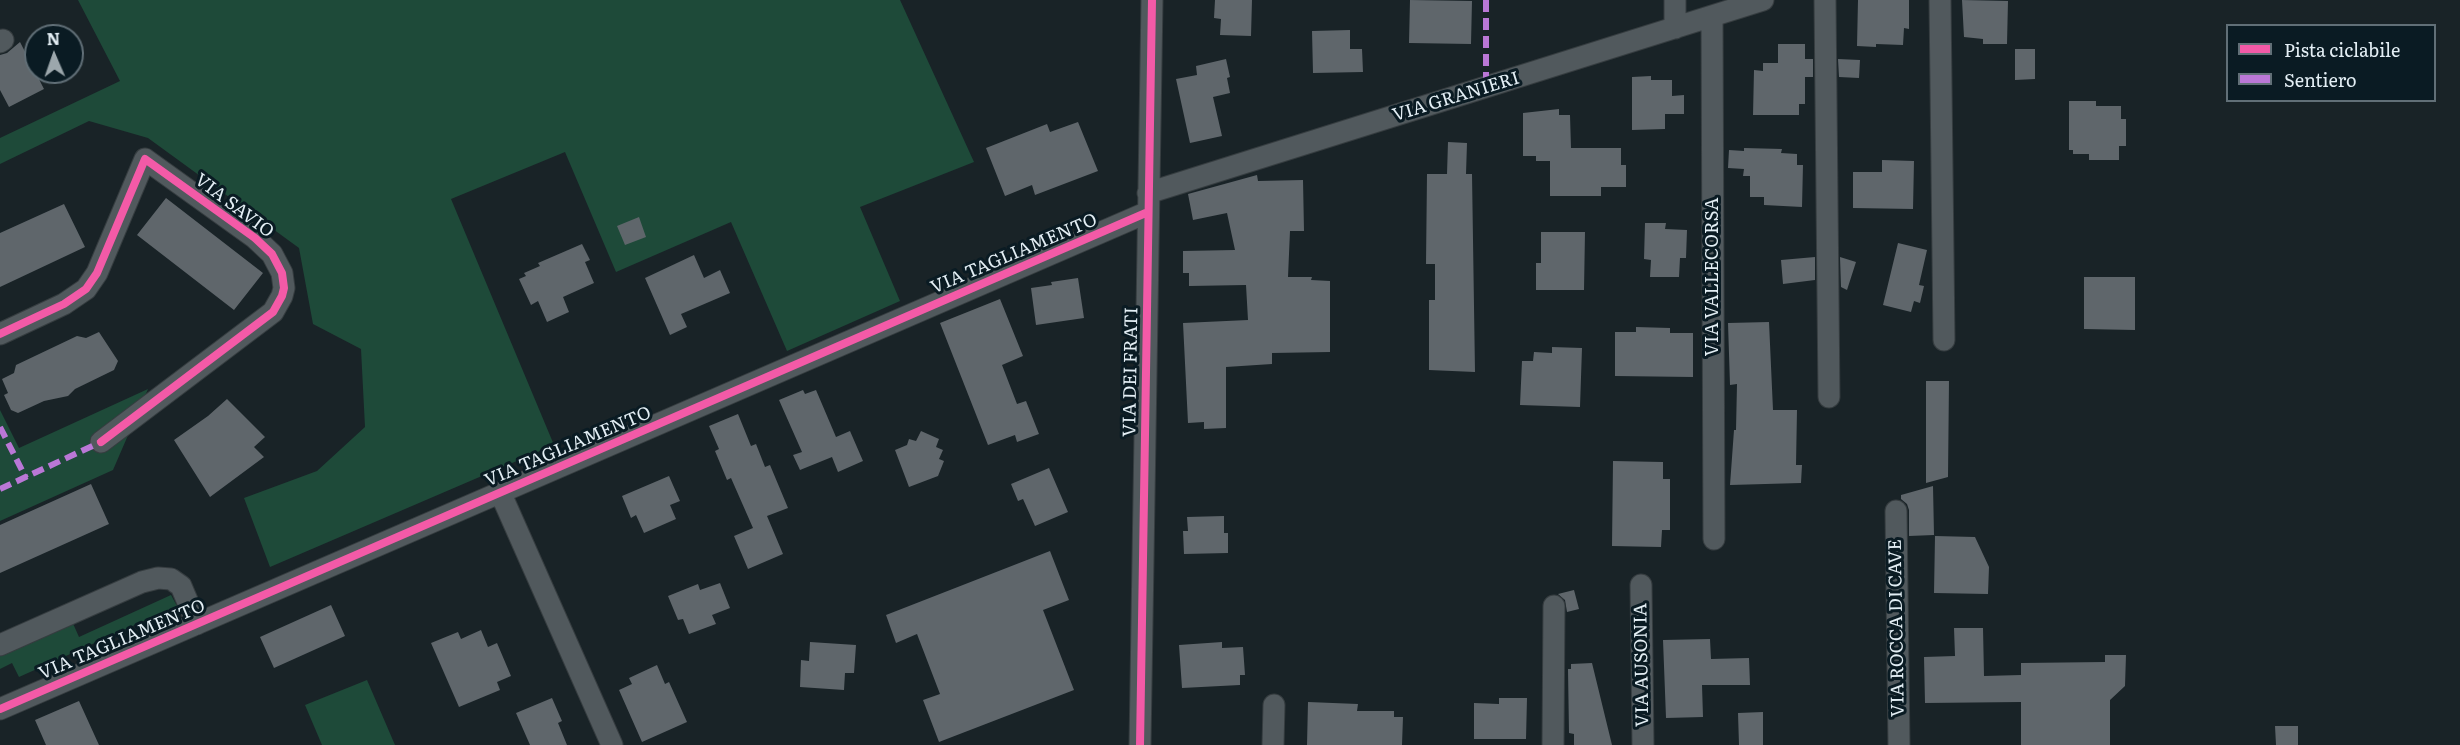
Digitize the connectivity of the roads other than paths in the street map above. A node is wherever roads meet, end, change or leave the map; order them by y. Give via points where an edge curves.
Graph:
1 (1152, 0) edge
2 (1675, 0) edge
3 (1763, 0) edge
4 (1825, 0) edge
5 (1940, 0) edge
6 (1712, 16) junction
7 (1675, 28) junction
8 (1148, 202) junction
9 (0, 334) edge
10 (1944, 340) dead end
11 (1829, 397) dead end
12 (101, 442) dead end
13 (500, 492) junction
14 (1896, 511) dead end
15 (1714, 539) dead end
16 (1641, 585) dead end
17 (1554, 606) dead end
18 (197, 624) junction
19 (0, 645) edge
20 (1274, 705) dead end
21 (0, 709) edge
22 (612, 745) edge
23 (1140, 745) edge
24 (1273, 745) edge
25 (1553, 745) edge
26 (1643, 745) edge
27 (1899, 745) edge

1 - 8 street, VIA DEI FRATI
2 - 7 street
3 - 6 street, VIA GRANIERI
4 - 11 street
5 - 10 street
6 - 7 street, VIA GRANIERI
6 - 15 street, VIA VALLECORSA
7 - 8 street, VIA GRANIERI
8 - 13 street, VIA TAGLIAMENTO
8 - 23 street, VIA DEI FRATI
9 - 12 street, VIA SAVIO via 64,304 86,289 99,268 145,159 272,254 282,273 284,288 273,312
13 - 18 street, VIA TAGLIAMENTO
13 - 22 street
14 - 27 street, VIA ROCCA DI CAVE
16 - 26 street, VIA AUSONIA
17 - 25 street
18 - 19 street via 181,586 171,579 158,578
18 - 21 street, VIA TAGLIAMENTO
20 - 24 street

